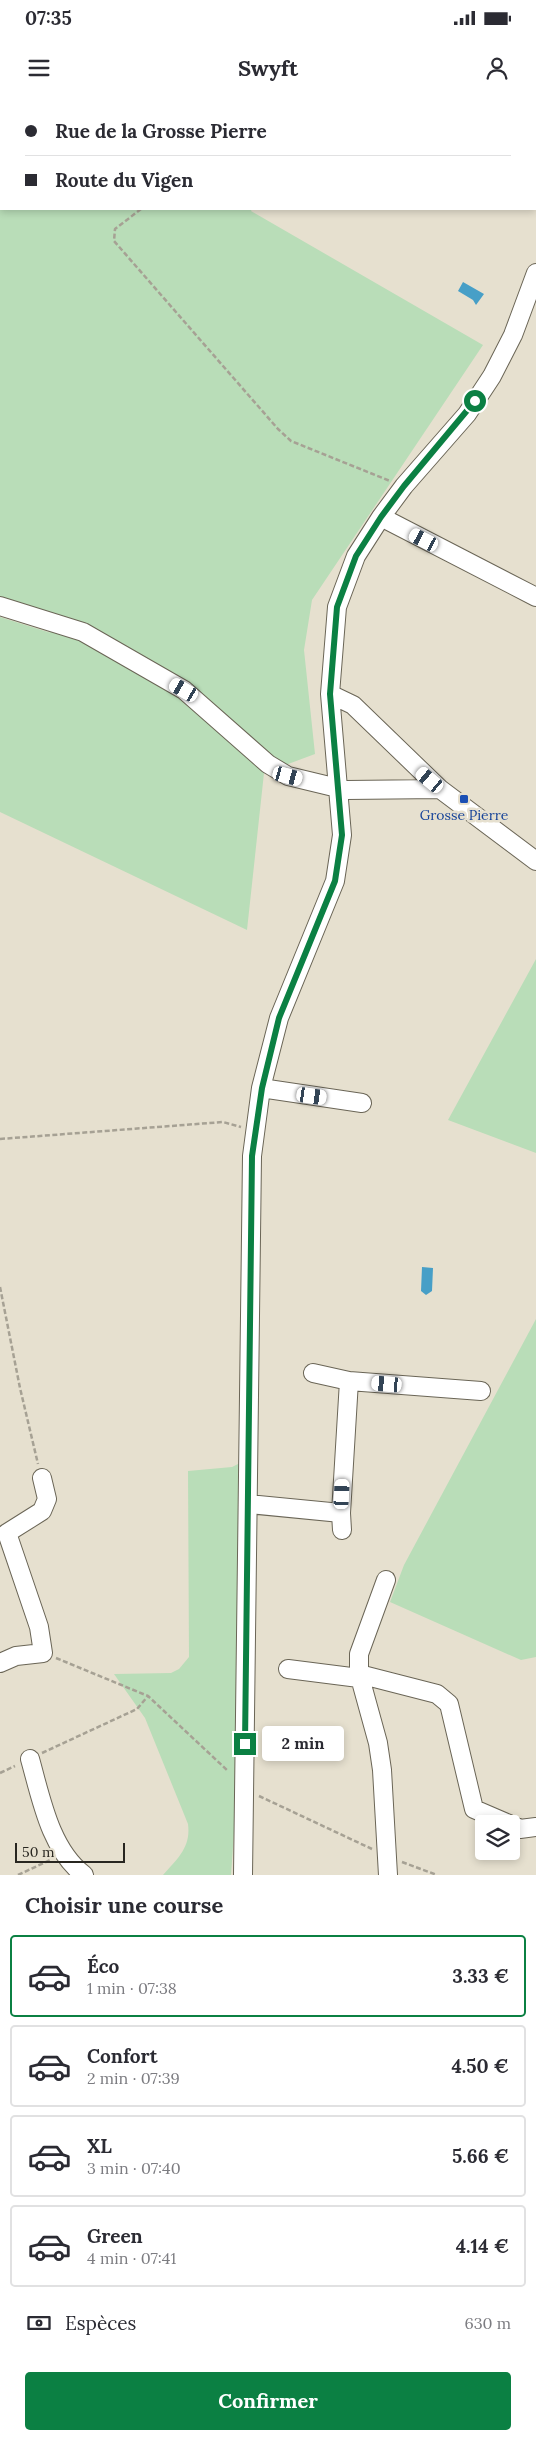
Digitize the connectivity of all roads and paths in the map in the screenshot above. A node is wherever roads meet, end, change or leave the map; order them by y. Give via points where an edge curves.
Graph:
1 (140, 210) edge
2 (536, 273) edge
3 (404, 486) junction
4 (381, 517) junction
5 (536, 597) edge
6 (0, 606) edge
7 (330, 694) junction
8 (339, 789) junction
9 (440, 789) junction
10 (536, 861) edge
11 (262, 1088) junction
12 (362, 1103) dead end
13 (254, 1130) junction
14 (0, 1140) edge
15 (0, 1287) edge
16 (313, 1373) dead end
17 (349, 1381) junction
18 (481, 1391) dead end
19 (42, 1478) joint
20 (248, 1504) junction
21 (386, 1580) dead end
22 (43, 1653) junction
23 (0, 1663) edge
24 (288, 1668) dead end
25 (359, 1676) junction
26 (148, 1696) junction
27 (30, 1759) joint
28 (243, 1790) junction
29 (488, 1815) edge
30 (536, 1827) edge
31 (520, 1829) edge
32 (63, 1854) junction
33 (388, 1856) junction
34 (18, 1875) edge
35 (84, 1875) edge
36 (243, 1875) edge
37 (388, 1875) edge
38 (437, 1875) edge

1 - 3 path via 115,229 114,241 278,429 291,441
2 - 3 street via 513,335 492,376 467,414
3 - 4 street
4 - 5 street
4 - 7 street via 356,556 337,607
6 - 8 street via 83,632 184,690 268,764 288,776
7 - 8 street
7 - 9 street via 353,705
8 - 9 street
8 - 11 street via 342,835 335,881 279,1018
9 - 10 street
11 - 12 street
11 - 13 street
13 - 14 path via 223,1122
13 - 20 street
15 - 19 path
16 - 17 street
17 - 18 street
17 - 20 street via 342,1521
19 - 22 street via 47,1499 42,1510 7,1533 39,1627
20 - 28 street
21 - 25 street via 359,1654
22 - 23 street via 16,1656
22 - 26 path
24 - 25 street
25 - 29 street via 437,1694 449,1704 474,1809
25 - 33 street via 378,1743
26 - 27 path via 137,1709
26 - 28 path
27 - 32 street via 45,1810
28 - 33 path
28 - 36 street
30 - 31 street
32 - 34 path
32 - 35 street
33 - 37 street
33 - 38 path

